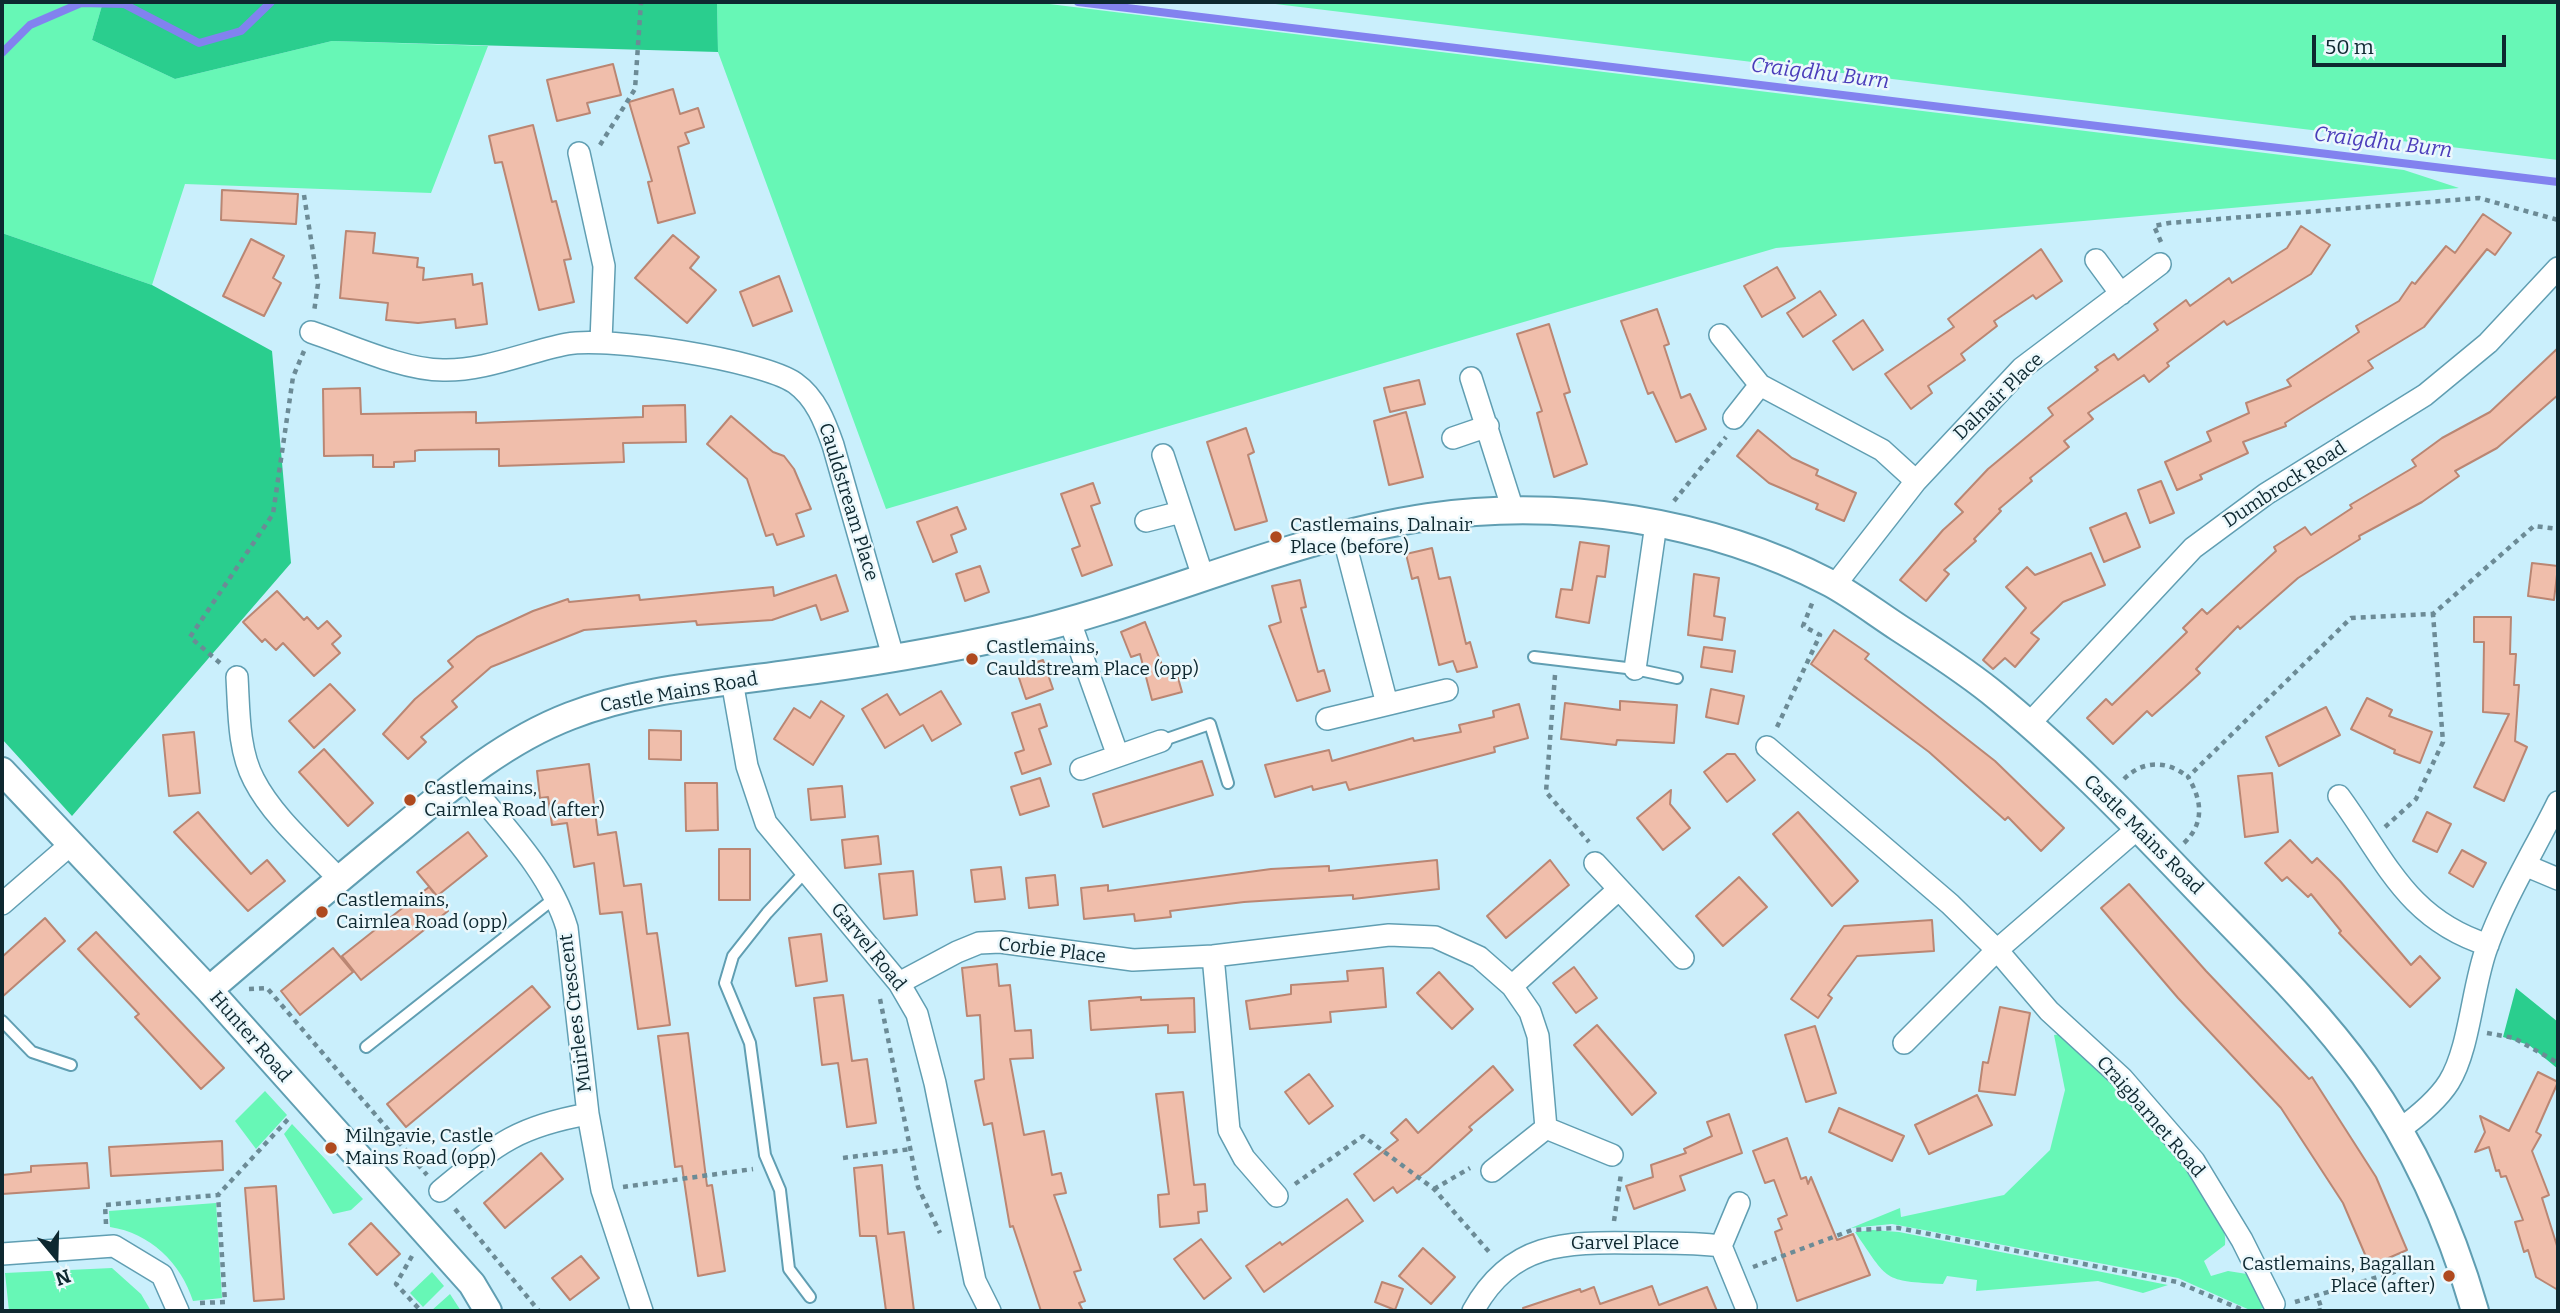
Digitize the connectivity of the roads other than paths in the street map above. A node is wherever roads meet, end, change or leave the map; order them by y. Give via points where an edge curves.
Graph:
1 (581, 162) road end
2 (2096, 260) dead end
3 (2160, 264) road end
4 (2558, 268) edge
5 (2121, 294) junction
6 (311, 332) road end
7 (1720, 335) dead end
8 (601, 341) junction
9 (1471, 378) dead end
10 (1760, 385) junction
11 (1734, 418) road end
12 (1488, 426) junction
13 (1453, 438) dead end
14 (1163, 455) dead end
15 (1916, 481) junction
16 (1513, 510) junction
17 (1181, 512) junction
18 (1146, 521) dead end
19 (1656, 524) junction
20 (1343, 535) junction
21 (1203, 577) junction
22 (1829, 582) junction
23 (1069, 619) junction
24 (1534, 657) dead end
25 (894, 660) junction
26 (1635, 668) junction
27 (237, 677) road end
28 (1677, 678) dead end
29 (732, 681) junction
30 (1447, 690) dead end
31 (1387, 704) junction
32 (1327, 719) dead end
33 (2029, 724) junction
34 (1161, 741) joint
35 (1767, 747) road end
36 (1118, 756) junction
37 (1081, 769) dead end
38 (2, 771) edge
39 (464, 777) junction
40 (1228, 783) dead end
41 (2339, 796) dead end
42 (2558, 802) edge
43 (2137, 829) junction
44 (70, 845) junction
45 (1595, 863) road end
46 (2527, 866) junction
47 (805, 872) junction
48 (2558, 878) edge
49 (339, 879) junction
50 (1618, 890) junction
51 (556, 897) junction
52 (2, 904) edge
53 (2488, 945) junction
54 (1997, 950) junction
55 (1213, 956) junction
56 (1683, 958) dead end
57 (899, 983) junction
58 (1512, 986) junction
59 (209, 989) junction
60 (2, 1021) edge
61 (1904, 1043) dead end
62 (366, 1047) dead end
63 (71, 1065) dead end
64 (588, 1114) junction
65 (1546, 1128) junction
66 (2399, 1130) junction
67 (1612, 1155) road end
68 (1492, 1171) road end
69 (440, 1191) road end
70 (1277, 1196) road end
71 (1739, 1203) dead end
72 (1721, 1246) junction
73 (2, 1254) edge
74 (810, 1297) dead end
75 (2280, 1305) road end
76 (1746, 1307) dead end
77 (177, 1308) edge
78 (488, 1311) edge
79 (642, 1311) edge
80 (990, 1311) edge
81 (1473, 1311) edge
82 (2475, 1311) edge

1 - 8 street via 604,265
2 - 5 street
3 - 5 street, Dalnair Place
4 - 33 street, Dumbrock Road via 2488,344 2425,395 2266,494 2193,548
5 - 15 street, Dalnair Place via 2022,368
6 - 8 street, Cauldstream Place via 438,370 461,370 568,344
7 - 10 street
8 - 25 street, Cauldstream Place via 741,364 794,383 809,397 823,417 833,445
9 - 12 street
10 - 11 street
10 - 15 street via 1882,450
12 - 13 street
12 - 16 street
14 - 17 street
15 - 22 street, Dalnair Place
16 - 19 street, Castle Mains Road
16 - 20 street, Castle Mains Road via 1427,517
17 - 18 street
17 - 21 street
19 - 22 street, Castle Mains Road via 1742,545
19 - 26 street
20 - 21 street, Castle Mains Road
20 - 31 street
21 - 23 street, Castle Mains Road
22 - 33 street, Castle Mains Road via 1985,687
23 - 25 street, Castle Mains Road
23 - 36 street
24 - 26 lane
25 - 29 street, Castle Mains Road
26 - 28 lane
27 - 49 street via 240,725 252,778
29 - 39 street, Castle Mains Road via 652,694 569,716 514,743
29 - 47 street, Garvel Road via 747,766 766,823
30 - 31 street
31 - 32 street
33 - 43 street, Castle Mains Road
34 - 36 street
34 - 40 lane via 1210,724
35 - 54 street, Craigbarnet Road
36 - 37 street
38 - 44 street, Hunter Road
39 - 49 street, Castle Mains Road
39 - 51 street, Muirlees Crescent
41 - 53 street via 2406,895 2460,936
42 - 46 street
43 - 54 street
43 - 66 street, Castle Mains Road via 2297,994 2363,1074
44 - 52 street
44 - 59 street, Hunter Road
45 - 50 street
46 - 48 street
46 - 53 street
47 - 57 street, Garvel Road
47 - 74 lane via 733,956 725,983 750,1043 765,1155 780,1190 789,1269
49 - 59 street, Castle Mains Road
50 - 56 street
50 - 58 street
51 - 62 lane
51 - 64 street, Muirlees Crescent via 567,928
53 - 66 street via 2449,1082
54 - 61 street
54 - 75 street, Craigbarnet Road via 2049,1011 2122,1078 2194,1161
55 - 57 street, Corbie Place via 1133,960 979,943
55 - 58 street, Corbie Place via 1389,935 1435,936 1479,957
55 - 70 street via 1229,1130 1244,1158
57 - 80 street, Garvel Road via 923,1029 975,1282
58 - 65 street, Corbie Place via 1530,1012 1538,1036
59 - 78 street, Hunter Road via 472,1284
60 - 63 lane via 32,1052
64 - 69 street, Muirlees Crescent via 527,1128 504,1140
64 - 79 street, Muirlees Crescent via 602,1190
65 - 67 street
65 - 68 street
66 - 82 street, Castle Mains Road via 2459,1253
71 - 72 street
72 - 76 street
72 - 81 street, Garvel Place via 1577,1241 1551,1246 1505,1269
73 - 77 street via 114,1246 162,1275

